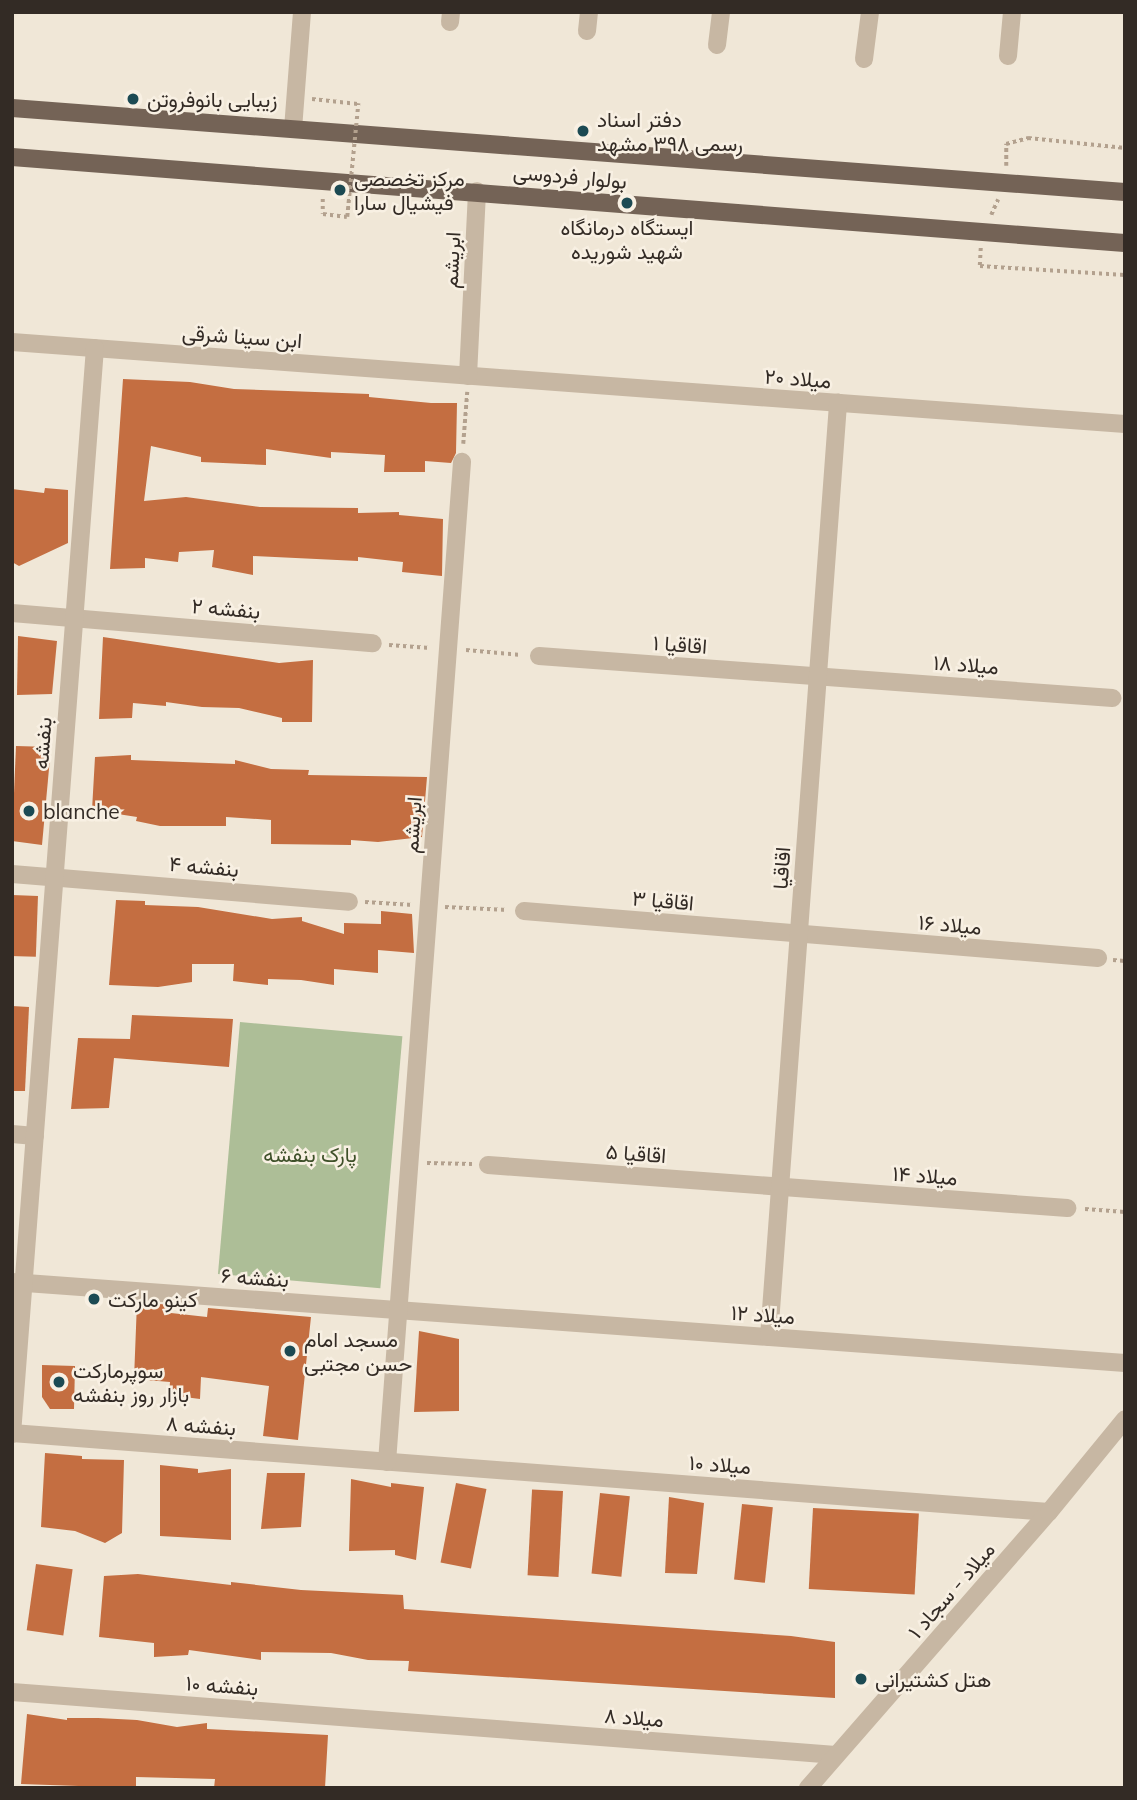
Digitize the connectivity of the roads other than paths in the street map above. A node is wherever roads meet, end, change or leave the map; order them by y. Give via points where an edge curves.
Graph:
1 (302, 12) edge
2 (589, 12) edge
3 (721, 12) edge
4 (870, 12) edge
5 (1012, 12) edge
6 (587, 31) dead end
7 (717, 45) dead end
8 (1007, 56) dead end
9 (864, 59) dead end
10 (12, 108) edge
11 (293, 129) junction
12 (12, 157) edge
13 (477, 191) junction
14 (1125, 191) edge
15 (1125, 243) edge
16 (12, 342) edge
17 (95, 348) junction
18 (468, 376) junction
19 (838, 403) junction
20 (1125, 425) edge
21 (462, 462) road end
22 (12, 613) edge
23 (74, 618) junction
24 (373, 643) dead end
25 (539, 656) dead end
26 (818, 677) junction
27 (1112, 698) dead end
28 (12, 874) edge
29 (55, 877) junction
30 (349, 902) dead end
31 (524, 911) dead end
32 (799, 934) junction
33 (1098, 958) dead end
34 (12, 1134) edge
35 (35, 1136) junction
36 (488, 1165) road end
37 (780, 1187) junction
38 (1067, 1208) road end
39 (18, 1282) edge
40 (398, 1310) junction
41 (769, 1337) junction
42 (1125, 1363) edge
43 (1125, 1419) edge
44 (12, 1433) edge
45 (387, 1462) junction
46 (1049, 1512) junction
47 (12, 1692) edge
48 (428, 1724) joint
49 (836, 1755) junction
50 (808, 1788) edge

1 - 11 street
2 - 6 street
3 - 7 street
4 - 9 street
5 - 8 street
10 - 11 main road, بولوار فردوسی
11 - 14 main road, بولوار فردوسی
12 - 13 main road, بولوار فردوسی
13 - 15 main road, بولوار فردوسی
13 - 18 street, ابریشم
16 - 17 street, ابن سینا شرقی
17 - 18 street, ابن سینا شرقی
17 - 23 street, بنفشه
18 - 19 street, میلاد ۲۰
19 - 20 street, میلاد ۲۰
19 - 26 street, اقاقیا
21 - 40 street, ابریشم
22 - 23 street, بنفشه ۲
23 - 24 street, بنفشه ۲
23 - 29 street, بنفشه
25 - 26 street, اقاقیا ۱
26 - 27 street, میلاد ۱۸
26 - 32 street, اقاقیا
28 - 29 street, بنفشه ۴
29 - 30 street, بنفشه ۴
29 - 35 street, بنفشه
31 - 32 street, اقاقیا ۳
32 - 33 street, میلاد ۱۶
32 - 37 street, اقاقیا
34 - 35 street
35 - 39 street, بنفشه
36 - 37 street, اقاقیا ۵
37 - 38 street, میلاد ۱۴
37 - 41 street, اقاقیا
39 - 40 street, بنفشه ۶
39 - 44 street, بنفشه
40 - 41 street, میلاد ۱۲
40 - 45 street, ابریشم
41 - 42 street, میلاد ۱۲
43 - 46 street, میلاد - سجاد ۱
44 - 45 street, بنفشه ۸
45 - 46 street, میلاد ۱۰
46 - 49 street, میلاد - سجاد ۱
47 - 48 street, بنفشه ۱۰
48 - 49 street, میلاد ۸
49 - 50 street, میلاد - سجاد ۱

